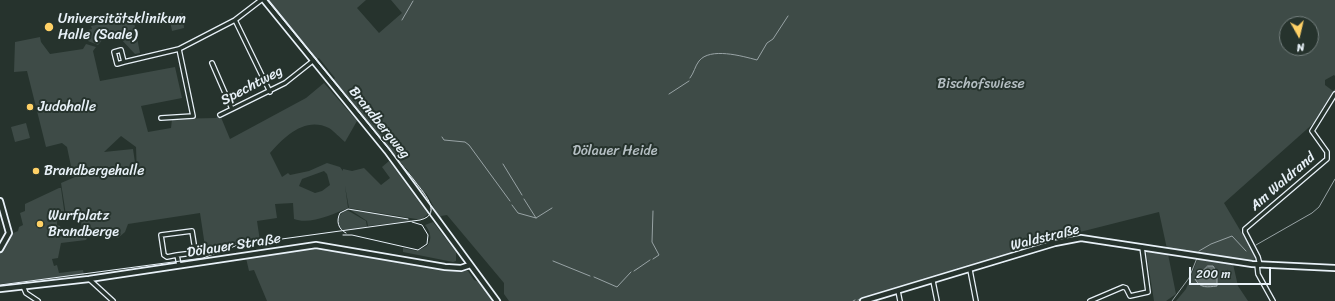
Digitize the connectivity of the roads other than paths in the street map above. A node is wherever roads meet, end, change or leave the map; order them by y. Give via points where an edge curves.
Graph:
1 (263, 0) edge
2 (234, 20) junction
3 (179, 49) junction
4 (314, 60) junction
5 (124, 62) dead end
6 (212, 63) dead end
7 (270, 92) junction
8 (1334, 96) edge
9 (232, 109) junction
10 (220, 115) dead end
11 (161, 118) dead end
12 (0, 201) edge
13 (1, 208) edge
14 (1142, 247) junction
15 (0, 249) edge
16 (177, 255) junction
17 (179, 265) junction
18 (470, 265) junction
19 (1258, 265) junction
20 (1335, 268) edge
21 (970, 270) junction
22 (89, 279) junction
23 (933, 281) junction
24 (23, 286) junction
25 (0, 289) edge
26 (898, 292) junction
27 (38, 301) edge
28 (113, 301) edge
29 (497, 301) edge
30 (863, 301) edge
31 (900, 301) edge
32 (937, 301) edge
33 (976, 301) edge
34 (1090, 301) edge
35 (1273, 301) edge

1 - 2 street
1 - 4 main road, Brandbergweg
2 - 3 street
2 - 7 street
3 - 5 street
3 - 11 street via 193,116
4 - 7 street, Spechtweg
4 - 18 main road, Brandbergweg via 407,177
6 - 9 street
7 - 9 street, Spechtweg
8 - 19 street, Am Waldrand via 1312,130 1327,152 1327,159 1245,229 1258,257
9 - 10 street, Spechtweg
12 - 13 main road
13 - 15 main road via 9,233
14 - 19 main road, Waldstraße
14 - 21 main road, Waldstraße via 1090,238 1074,239
14 - 34 street via 1148,292 1130,296 1123,287
16 - 16 street via 194,252 192,231 161,236 164,255
16 - 17 street
17 - 18 main road, Dölauer Straße via 322,245 445,267 461,268
17 - 22 main road, Dölauer Straße
18 - 29 main road, Brandbergweg
19 - 20 main road, Waldstraße
19 - 35 street via 1258,274
21 - 23 main road, Waldstraße
21 - 33 street
22 - 24 main road, Dölauer Straße
22 - 28 street
23 - 26 main road, Waldstraße
23 - 32 street
24 - 25 main road, Dölauer Straße
24 - 27 street via 26,293
26 - 30 main road, Waldstraße
26 - 31 street

